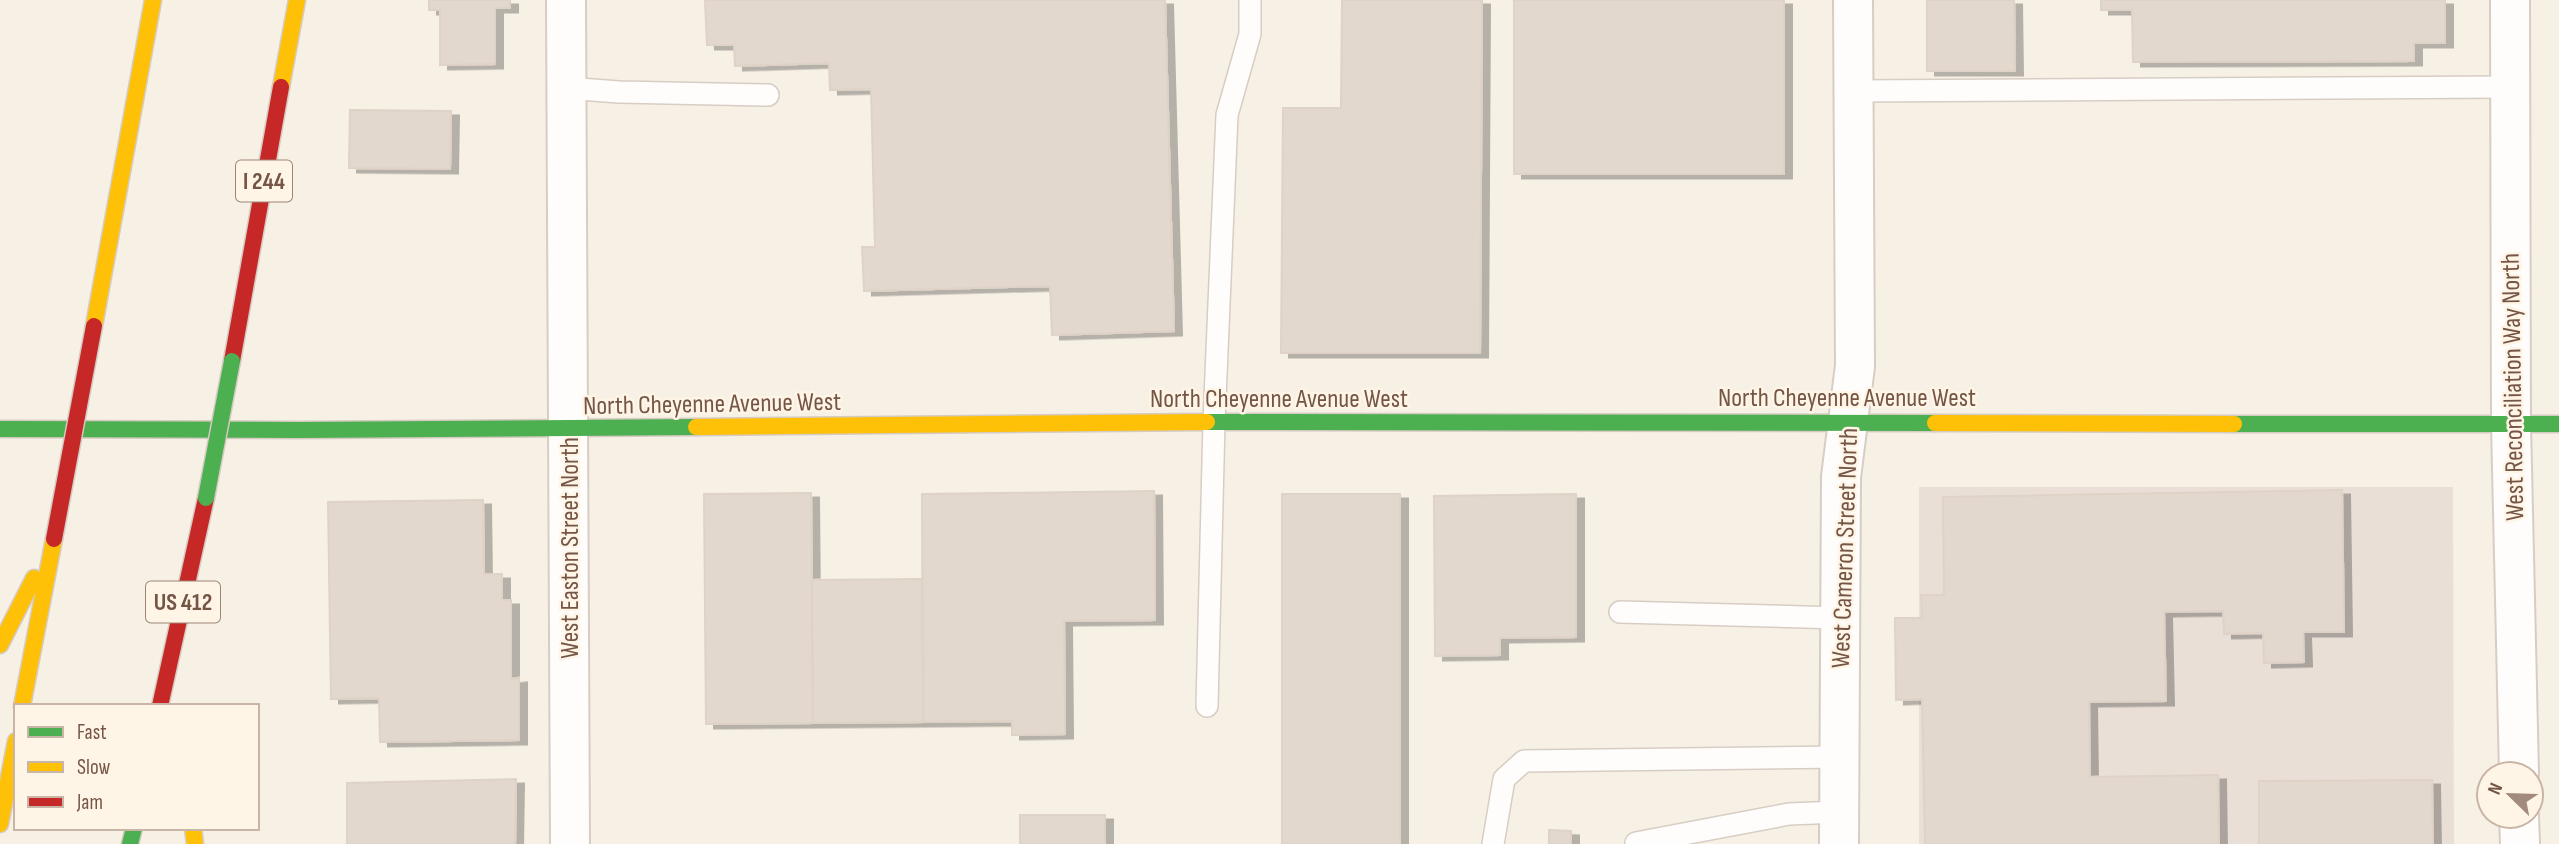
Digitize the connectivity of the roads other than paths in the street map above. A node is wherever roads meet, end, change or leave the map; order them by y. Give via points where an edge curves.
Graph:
1 (153, 0) edge
2 (296, 0) edge
3 (566, 0) edge
4 (1250, 0) edge
5 (1853, 0) edge
6 (2510, 0) edge
7 (2508, 87) junction
8 (566, 88) junction
9 (1854, 91) junction
10 (768, 95) dead end
11 (1214, 422) junction
12 (1848, 422) junction
13 (2511, 424) junction
14 (2559, 424) edge
15 (0, 429) edge
16 (568, 429) junction
17 (206, 498) junction
18 (54, 539) junction
19 (1620, 612) dead end
20 (1840, 618) junction
21 (191, 636) dead end
22 (0, 645) edge
23 (22, 704) edge
24 (160, 704) edge
25 (1207, 705) dead end
26 (14, 751) edge
27 (1840, 757) junction
28 (2519, 760) edge
29 (0, 824) edge
30 (1839, 828) edge
31 (1636, 843) edge
32 (570, 844) edge
33 (1493, 844) edge

1 - 18 main road, bridge
2 - 17 main road, I 244, bridge
3 - 8 street, West Easton Street North
4 - 11 lane via 1250,34 1227,115
5 - 9 street, West Cameron Street North
6 - 7 street, West Reconciliation Way North
7 - 9 lane
7 - 13 street, West Reconciliation Way North
8 - 10 lane
8 - 16 street, West Easton Street North
9 - 12 street, West Cameron Street North via 1855,366
11 - 12 main road, North Cheyenne Avenue West
11 - 16 main road, North Cheyenne Avenue West
11 - 25 lane
12 - 13 main road, North Cheyenne Avenue West
12 - 20 street, West Cameron Street North via 1841,477
13 - 14 main road, North Cheyenne Avenue West
13 - 28 street, West Reconciliation Way North
15 - 16 main road, North Cheyenne Avenue West
16 - 32 street, West Easton Street North
17 - 21 main road, I 244
17 - 24 main road, US 412
18 - 22 main road
18 - 23 main road
19 - 20 lane
20 - 27 street, West Cameron Street North
26 - 29 main road
27 - 30 street, West Cameron Street North
27 - 33 lane via 1524,761 1504,779
30 - 31 lane via 1789,814

